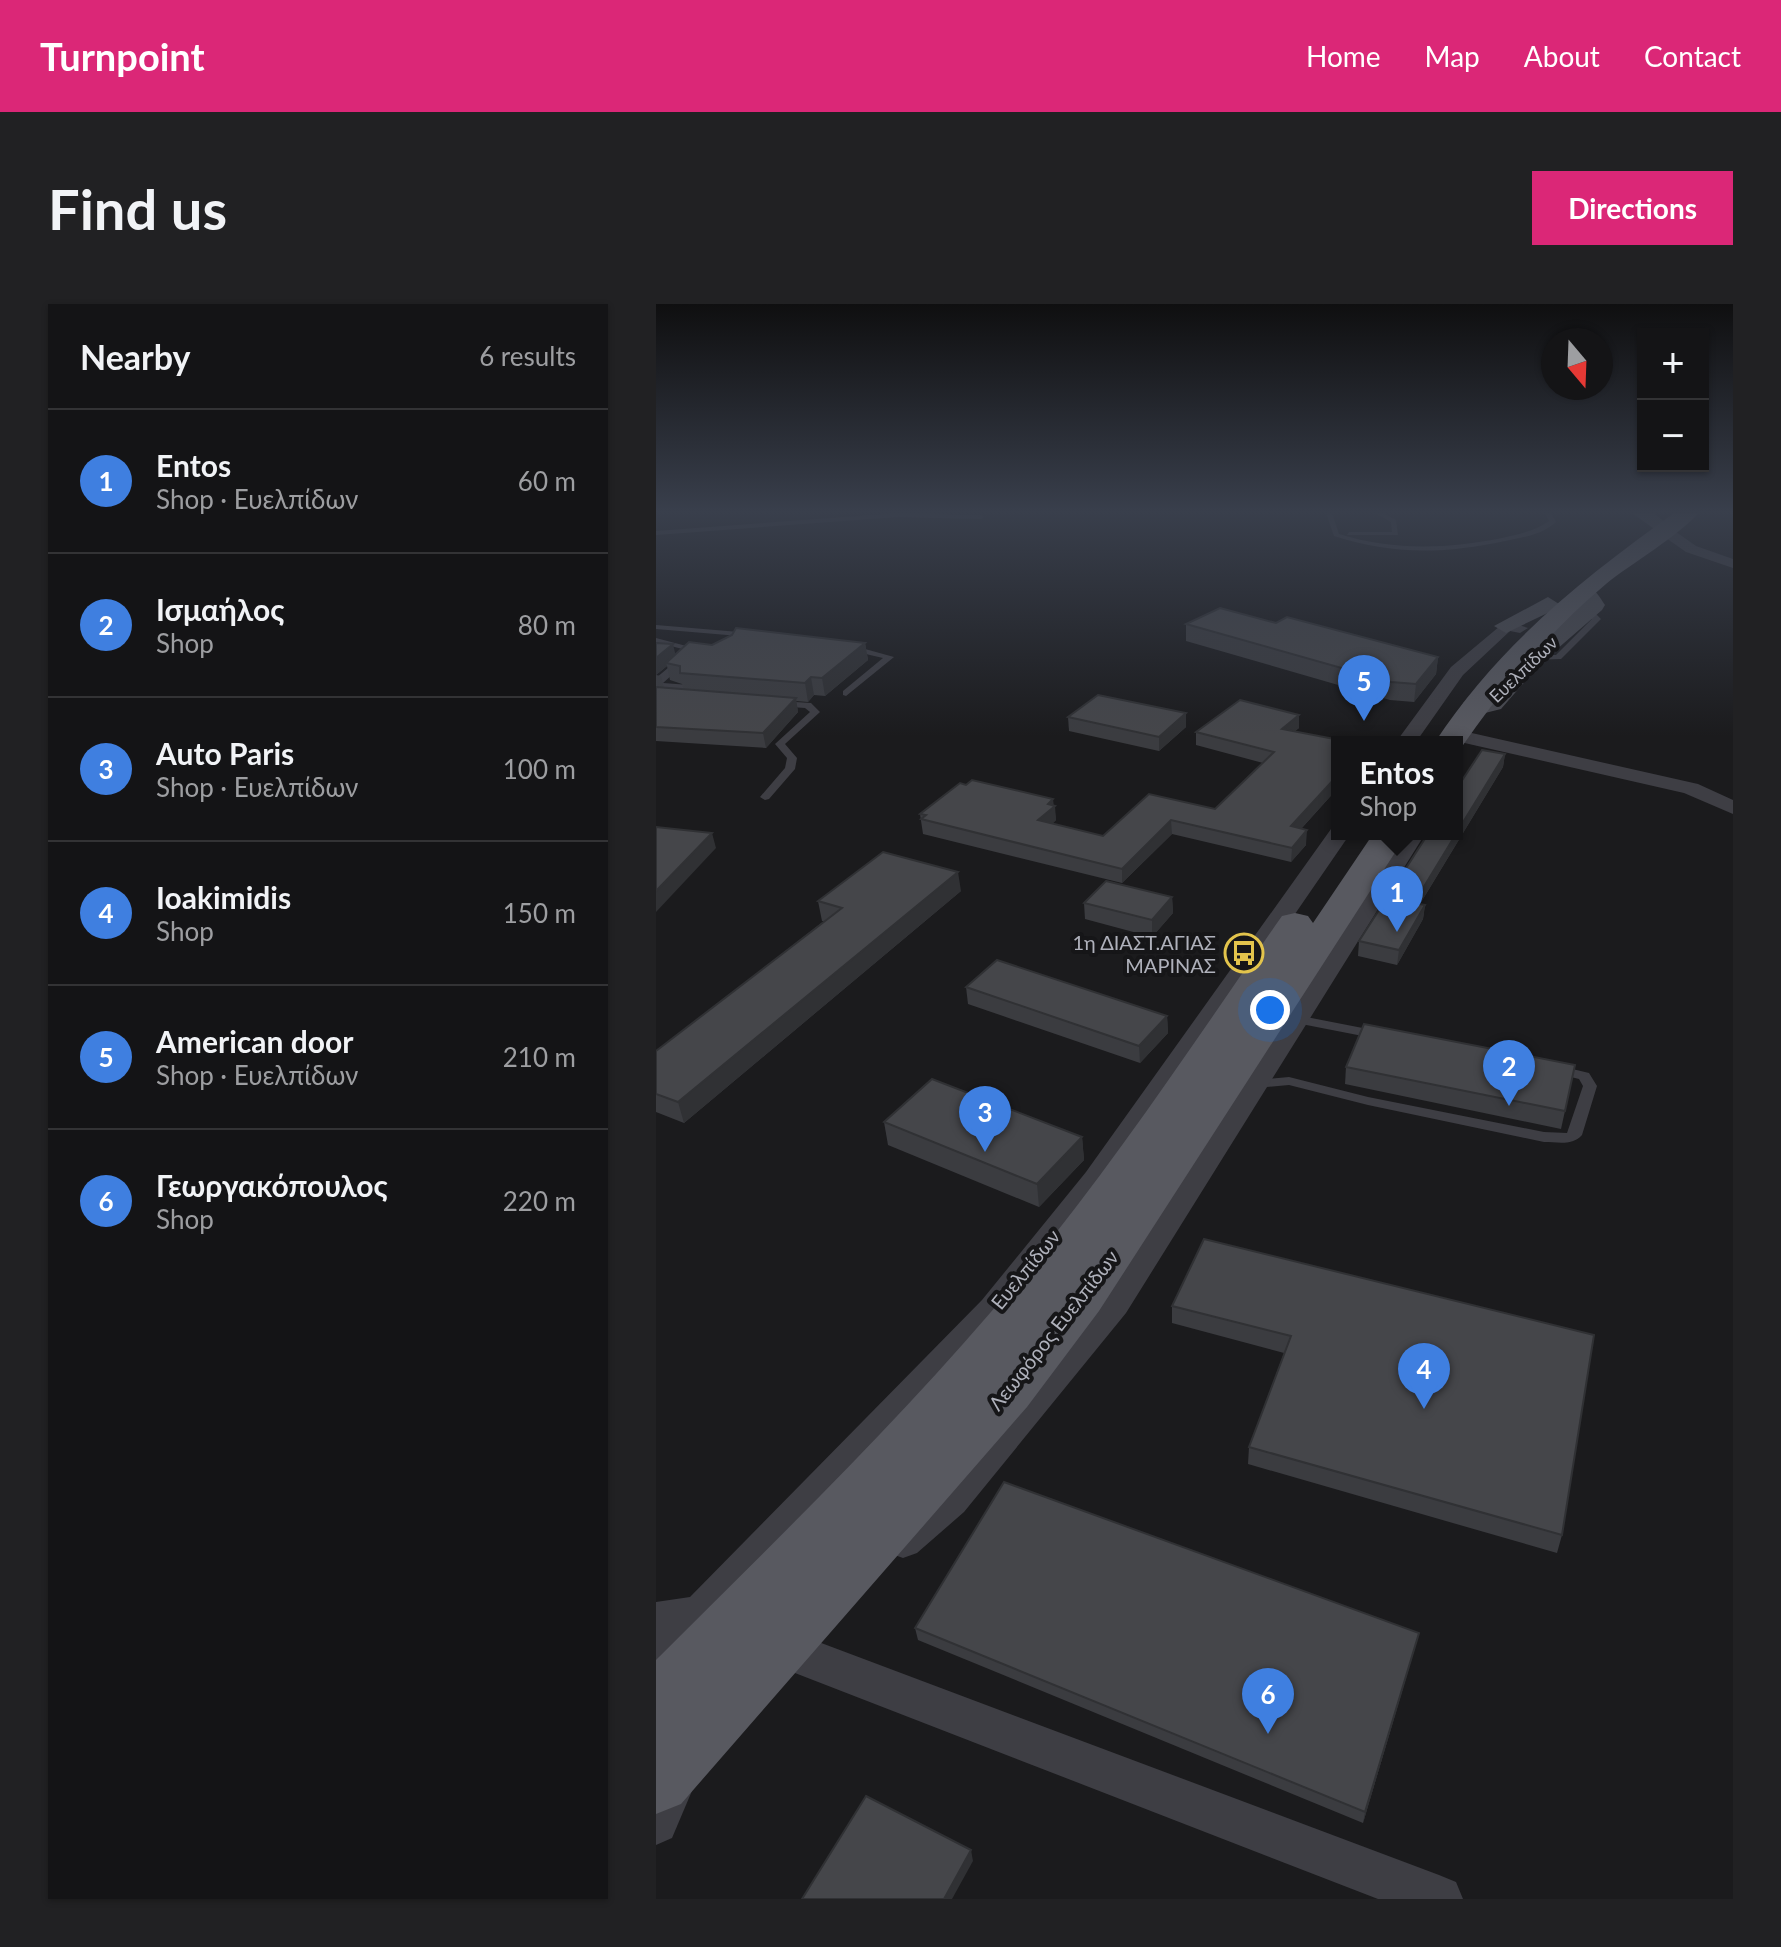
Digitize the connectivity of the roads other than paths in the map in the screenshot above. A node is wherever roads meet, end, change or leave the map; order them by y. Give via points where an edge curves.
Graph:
1 (1570, 587) edge
2 (1599, 587) edge
3 (657, 629) edge
4 (755, 635) edge
5 (1529, 639) junction
6 (656, 640) edge
7 (722, 644) edge
8 (833, 645) edge
9 (846, 693) dead end
10 (656, 695) edge
11 (762, 702) edge
12 (1436, 734) edge
13 (1463, 740) edge
14 (765, 797) dead end
15 (1733, 808) edge
16 (1335, 840) edge
17 (1353, 840) edge
18 (1386, 840) edge
19 (1410, 840) edge
20 (1288, 918) junction
21 (1296, 1019) junction
22 (1396, 1038) edge
23 (1541, 1066) edge
24 (1242, 1080) junction
25 (1158, 1107) junction
26 (701, 1614) junction
27 (656, 1621) edge
28 (779, 1647) junction
29 (656, 1660) edge
30 (668, 1743) edge
31 (656, 1822) edge
32 (1439, 1899) edge

1 - 5 main road via 1548,604
2 - 5 main road
3 - 4 lane
3 - 7 lane
5 - 12 main road via 1473,708
5 - 12 main road via 1465,672
6 - 10 lane via 690,648 659,685 718,695
8 - 9 lane via 890,657
11 - 14 lane via 808,705 815,712 780,744 792,758 790,769
13 - 15 street via 1691,788
16 - 20 street
17 - 20 main road, Λεωφόρος Ευελπίδων
18 - 24 main road, Λεωφόρος Ευελπίδων
19 - 21 street
20 - 25 main road, Λεωφόρος Ευελπίδων
21 - 22 lane
21 - 24 street
23 - 24 lane via 1588,1080 1575,1135 1569,1138 1544,1137 1289,1081
24 - 28 main road, Λεωφόρος Ευελπίδων via 1017,1379
25 - 26 street, Ευελπίδων via 994,1309
25 - 30 main road, Λεωφόρος Ευελπίδων via 1090,1222
26 - 27 street
26 - 29 street, Ευελπίδων
28 - 30 main road, Λεωφόρος Ευελπίδων
28 - 32 street
30 - 31 street

